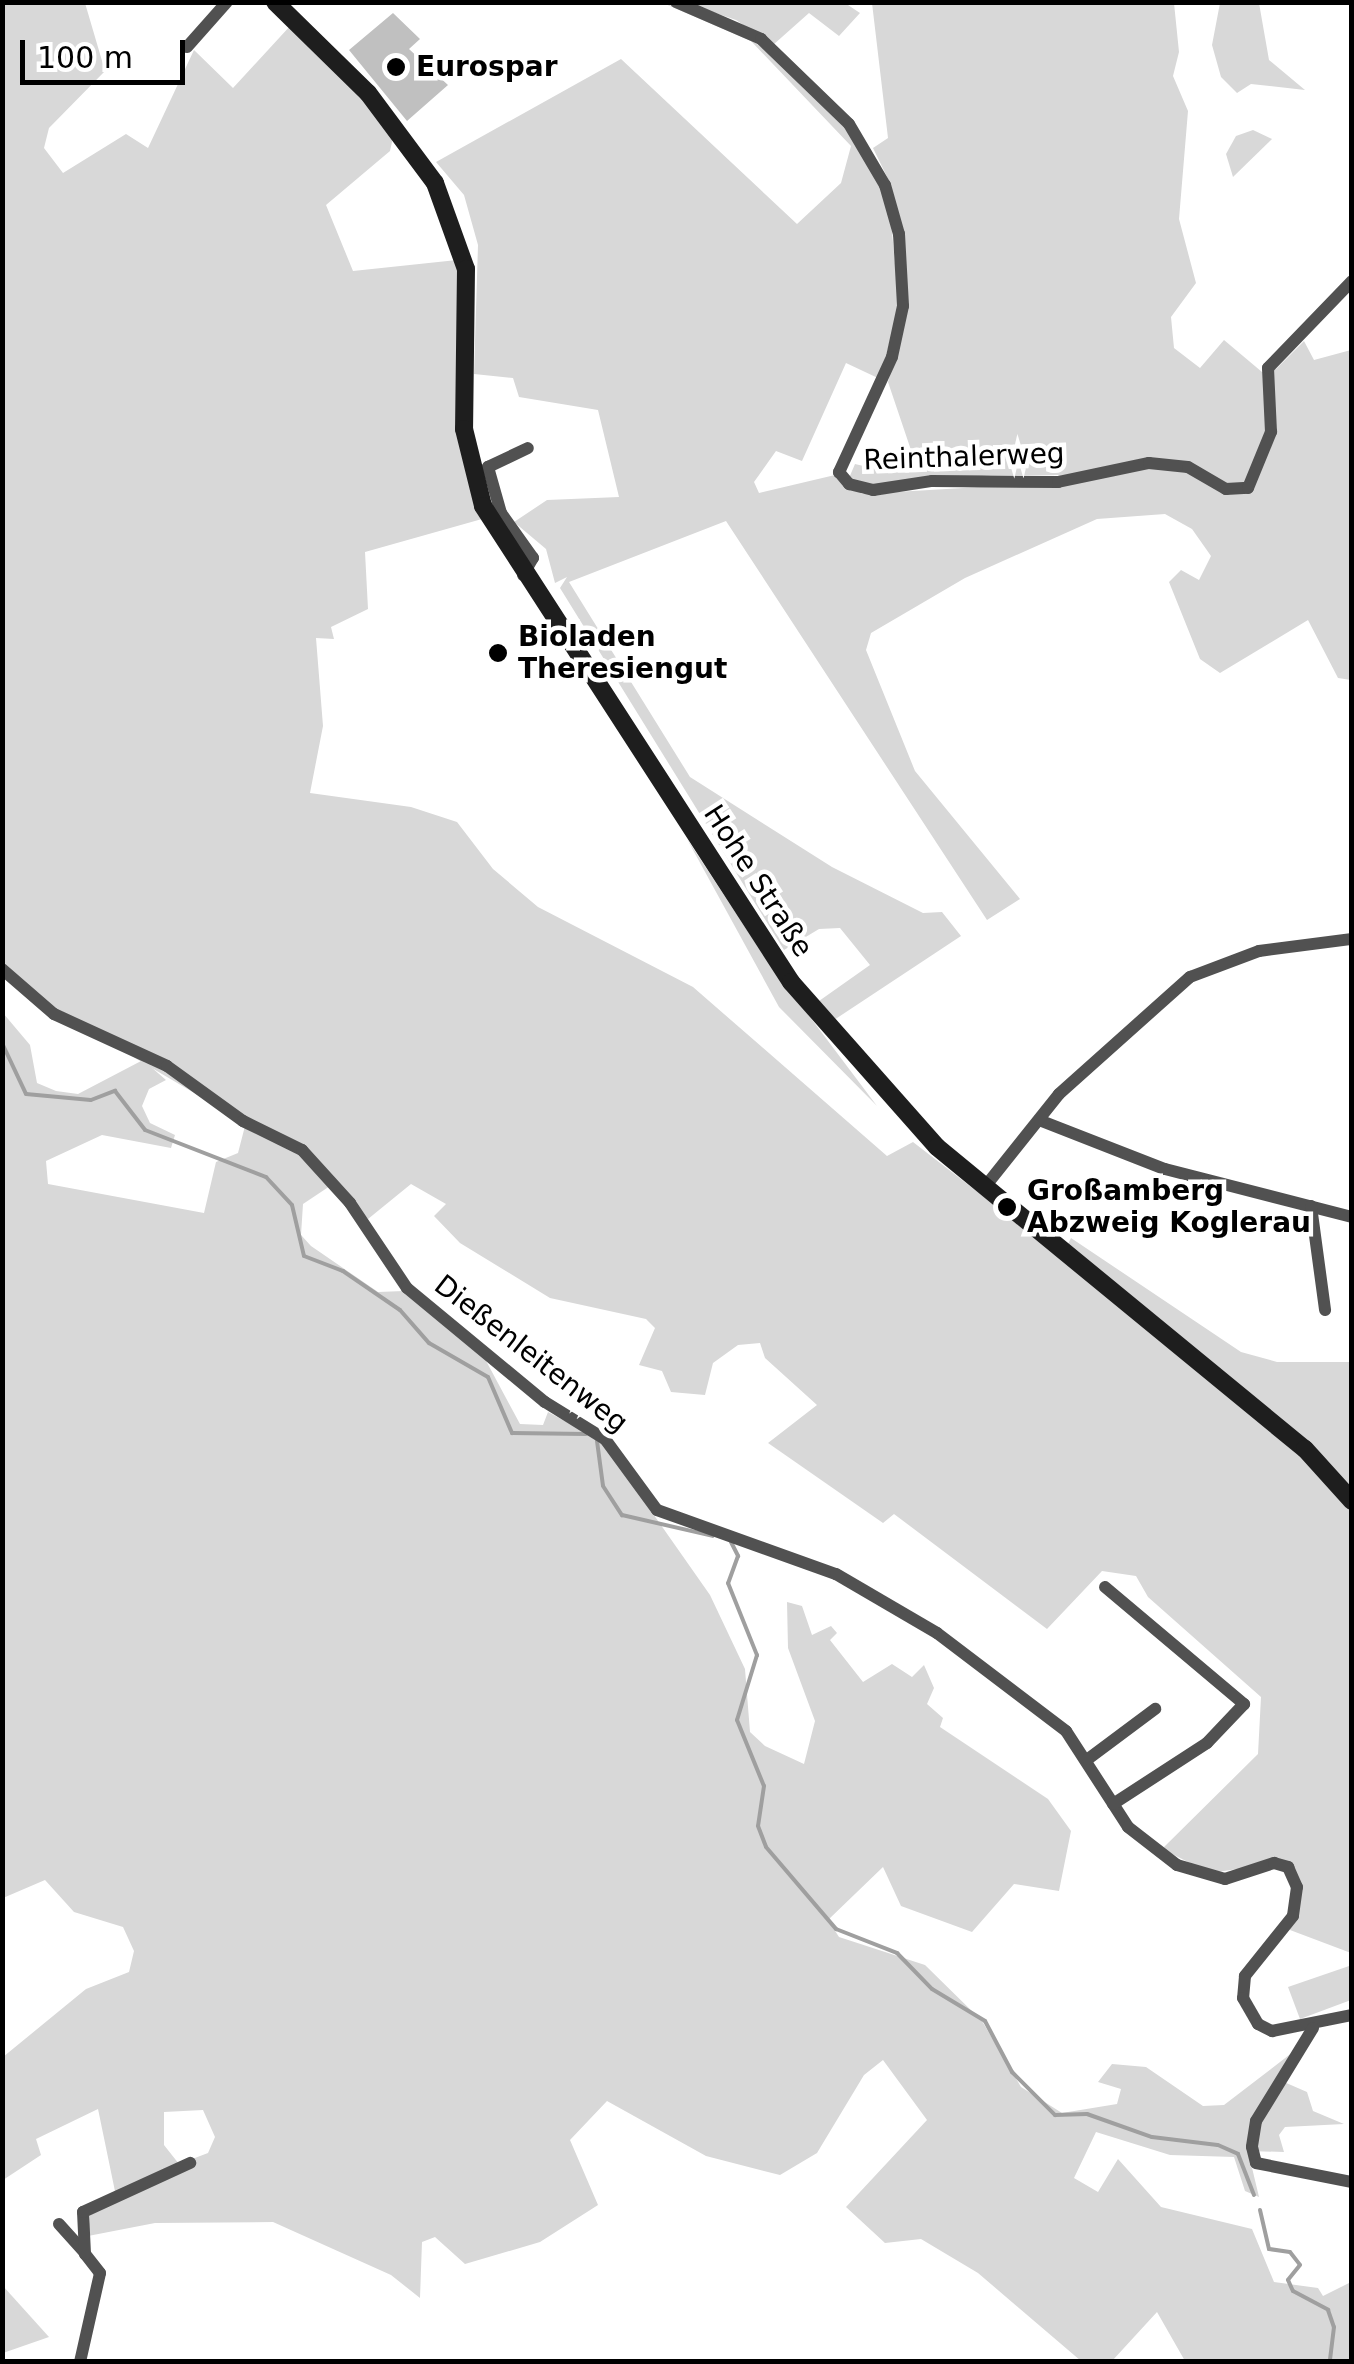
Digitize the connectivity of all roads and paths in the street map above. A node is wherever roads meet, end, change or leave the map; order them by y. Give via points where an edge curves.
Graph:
1 (227, 2) edge
2 (275, 2) edge
3 (676, 2) edge
4 (187, 47) dead end
5 (1352, 281) edge
6 (528, 448) dead end
7 (523, 575) junction
8 (1352, 939) edge
9 (2, 969) edge
10 (1039, 1120) junction
11 (984, 1188) junction
12 (1311, 1206) junction
13 (1352, 1217) edge
14 (1325, 1310) dead end
15 (1352, 1501) edge
16 (1105, 1587) dead end
17 (1155, 1708) dead end
18 (1088, 1759) junction
19 (1112, 1804) junction
20 (1352, 2015) edge
21 (1312, 2028) junction
22 (190, 2163) dead end
23 (1352, 2182) edge
24 (59, 2224) dead end
25 (85, 2254) junction
26 (80, 2362) edge

1 - 4 street
2 - 7 main road, Hohe Straße via 386,114 446,205 468,291 467,452 483,506
3 - 5 street, Reinthalerweg via 760,38 850,124 885,184 900,246 904,306 892,357 840,472 849,484 872,490 932,482 1058,482 1148,462 1188,467 1226,489 1248,488 1271,432 1268,368
6 - 7 street, Hohe Straße via 488,467 501,513 533,558
7 - 11 main road, Hohe Straße via 814,1012 898,1109
8 - 10 street via 1258,952 1200,971 1091,1061
9 - 18 street, Dießenleitenweg via 54,1014 167,1066 244,1121 302,1150 350,1203 407,1288 535,1394 605,1438 658,1510 680,1523 731,1530 769,1556 836,1574 884,1601 1056,1722
10 - 11 street
10 - 12 street via 1165,1169
11 - 15 main road, Hohe Straße via 1285,1432
12 - 13 street
12 - 14 street
16 - 19 street via 1244,1704 1207,1743
17 - 18 street
18 - 19 street, Dießenleitenweg
19 - 21 street, Dießenleitenweg via 1140,1838 1197,1874 1233,1879 1274,1862 1288,1867 1297,1892 1293,1916 1246,1976 1242,1992 1261,2027
20 - 21 street, Dießenleitenweg
21 - 23 street via 1256,2121 1256,2163
22 - 25 street via 84,2210
24 - 25 street
25 - 26 street via 100,2273

